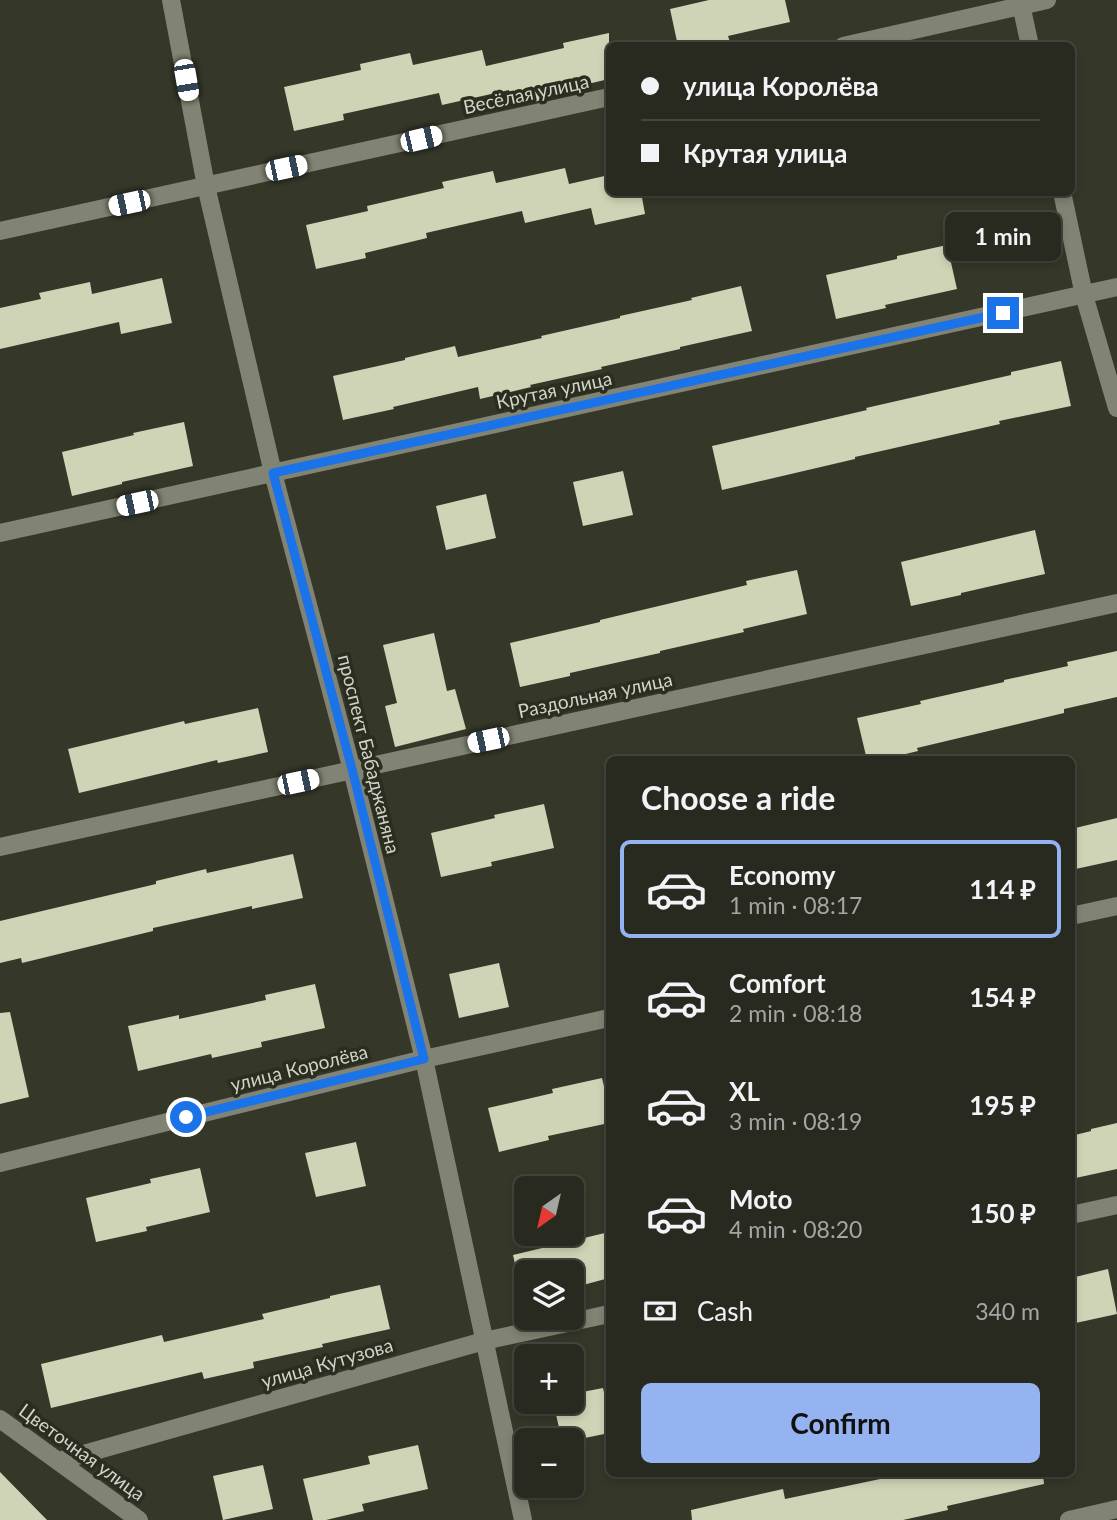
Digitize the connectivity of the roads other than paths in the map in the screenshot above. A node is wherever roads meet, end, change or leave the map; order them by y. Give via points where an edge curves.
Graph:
1 (171, 0) edge
2 (1047, 0) edge
3 (1021, 3) edge
4 (860, 42) edge
5 (1029, 42) edge
6 (606, 98) edge
7 (206, 186) junction
8 (1063, 196) edge
9 (0, 231) edge
10 (1117, 287) edge
11 (1084, 295) junction
12 (1117, 408) edge
13 (273, 473) junction
14 (0, 534) edge
15 (1117, 603) edge
16 (352, 769) junction
17 (0, 847) edge
18 (1117, 906) edge
19 (1075, 915) edge
20 (606, 1019) edge
21 (424, 1059) junction
22 (0, 1163) edge
23 (1117, 1205) edge
24 (1075, 1214) edge
25 (606, 1315) edge
26 (484, 1340) junction
27 (0, 1419) edge
28 (59, 1461) junction
29 (1117, 1509) edge
30 (139, 1520) edge
31 (523, 1520) edge
32 (1069, 1520) edge

1 - 7 street, проспект Бабаджаняна
2 - 3 street
3 - 4 street
3 - 5 street
6 - 7 street, Весёлая улица
7 - 9 street, Весёлая улица
7 - 13 street, проспект Бабаджаняна
8 - 11 street
10 - 11 street, Крутая улица
11 - 12 street
11 - 13 street, Крутая улица
13 - 14 street, Крутая улица
13 - 16 street, проспект Бабаджаняна
15 - 16 street, Раздольная улица
16 - 17 street, Раздольная улица
16 - 21 street, проспект Бабаджаняна
18 - 19 street
20 - 21 street, улица Королёва
21 - 22 street, улица Королёва
21 - 26 street, проспект Бабаджаняна
23 - 24 street
25 - 26 street, улица Кутузова
26 - 28 street, улица Кутузова
26 - 31 street, проспект Бабаджаняна
27 - 28 street, Цветочная улица
28 - 30 street, Цветочная улица
29 - 32 street

